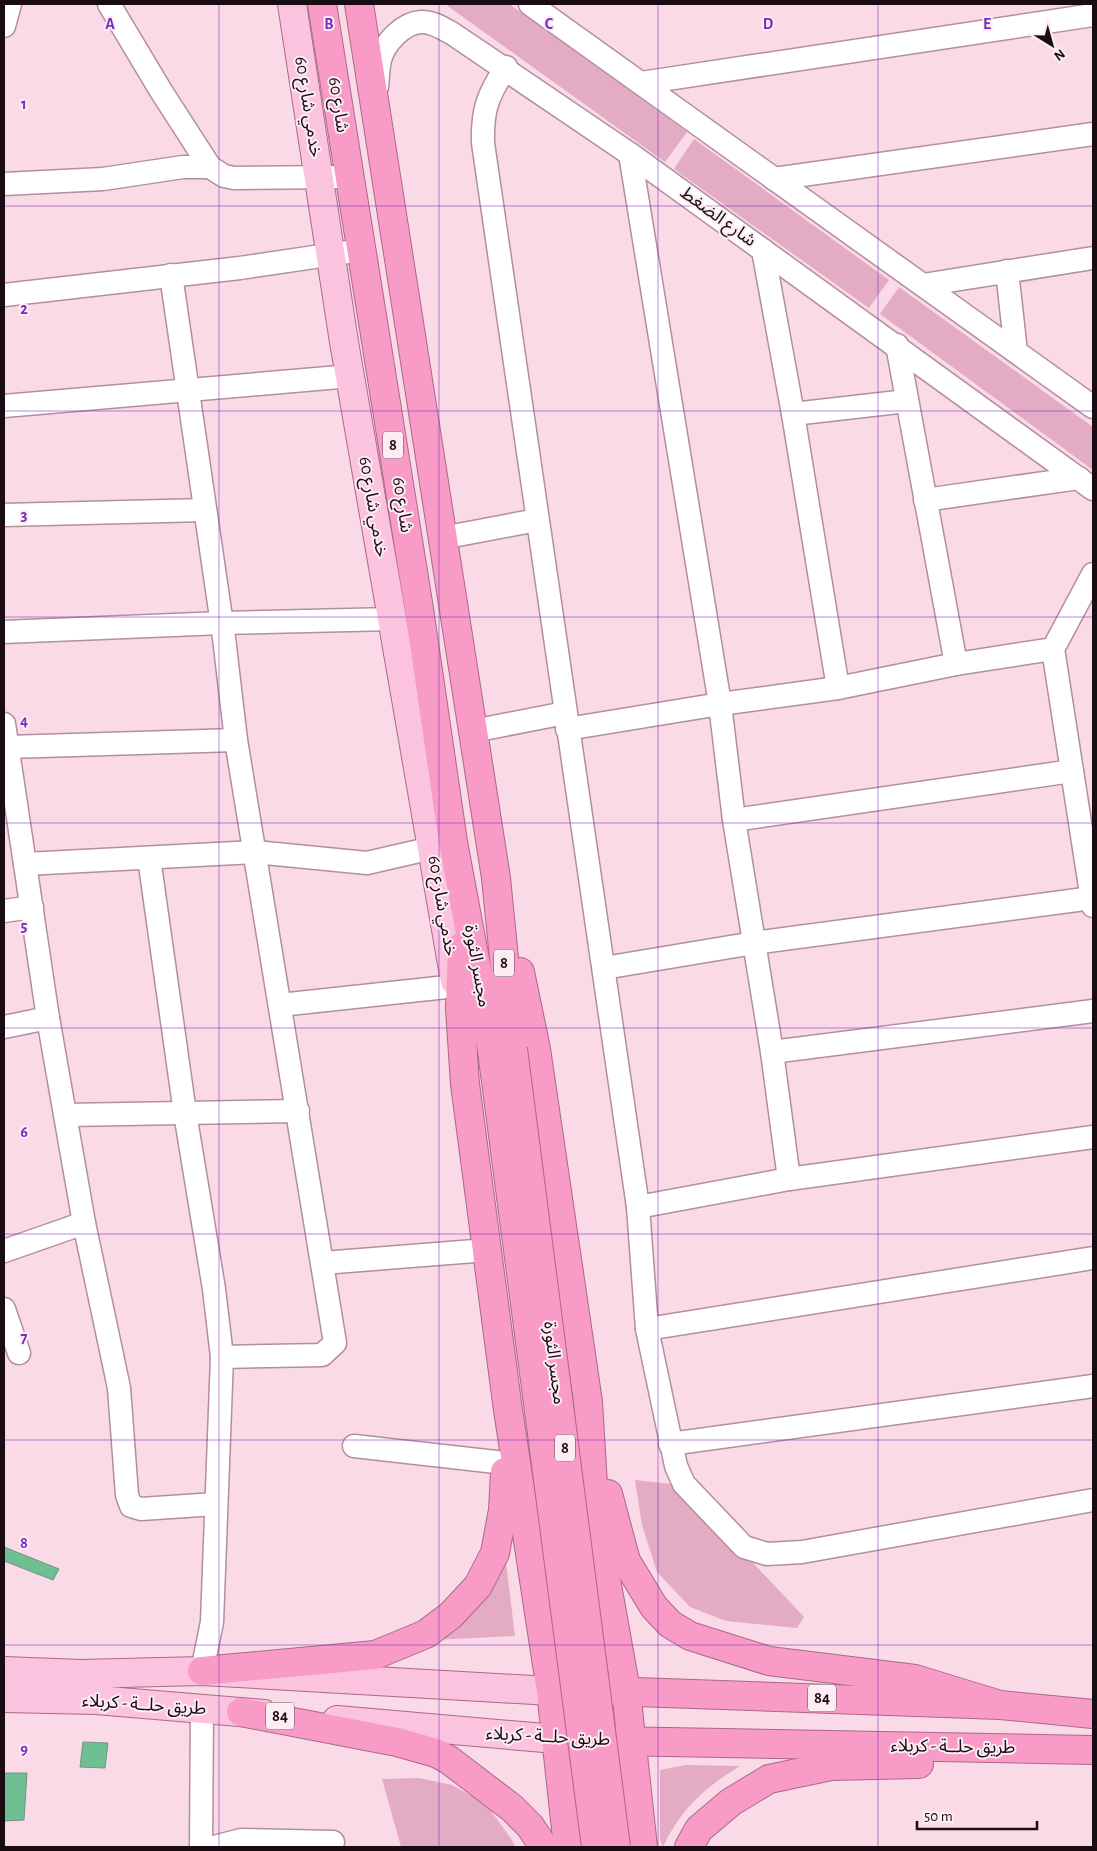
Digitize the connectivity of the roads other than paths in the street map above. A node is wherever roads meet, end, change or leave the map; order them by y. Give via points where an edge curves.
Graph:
1 (10, 4) edge
2 (109, 4) edge
3 (292, 4) edge
4 (322, 4) edge
5 (359, 4) edge
6 (416, 4) edge
7 (530, 4) edge
8 (1093, 15) edge
9 (4, 26) edge
10 (456, 35) junction
11 (506, 67) junction
12 (641, 83) junction
13 (375, 108) junction
14 (1093, 134) edge
15 (630, 154) junction
16 (210, 167) junction
17 (319, 176) junction
18 (350, 177) junction
19 (774, 179) junction
20 (4, 184) edge
21 (362, 250) junction
22 (762, 250) junction
23 (331, 254) junction
24 (1093, 258) edge
25 (1007, 272) junction
26 (171, 275) junction
27 (923, 285) junction
28 (4, 295) edge
29 (897, 345) junction
30 (1016, 352) junction
31 (350, 376) junction
32 (187, 390) junction
33 (907, 401) junction
34 (4, 406) edge
35 (1093, 407) edge
36 (792, 414) junction
37 (1086, 483) edge
38 (925, 500) junction
39 (205, 510) junction
40 (4, 515) edge
41 (537, 520) junction
42 (442, 538) junction
43 (1093, 574) edge
44 (392, 619) junction
45 (222, 623) junction
46 (4, 632) edge
47 (1053, 650) junction
48 (956, 664) junction
49 (838, 688) junction
50 (720, 704) junction
51 (566, 721) junction
52 (4, 724) edge
53 (473, 731) junction
54 (236, 740) junction
55 (8, 746) junction
56 (1072, 771) junction
57 (10, 798) edge
58 (734, 820) junction
59 (1087, 823) edge
60 (432, 848) junction
61 (255, 852) junction
62 (149, 858) junction
63 (25, 864) junction
64 (496, 878) junction
65 (462, 887) junction
66 (1093, 902) edge
67 (32, 908) junction
68 (4, 911) edge
69 (754, 942) junction
70 (604, 968) junction
71 (458, 998) junction
72 (280, 1005) junction
73 (1093, 1011) edge
74 (48, 1018) junction
75 (4, 1027) edge
76 (502, 1050) junction
77 (772, 1052) junction
78 (298, 1111) junction
79 (184, 1113) junction
80 (66, 1115) junction
81 (1093, 1137) edge
82 (789, 1179) junction
83 (638, 1207) junction
84 (84, 1222) junction
85 (487, 1250) junction
86 (4, 1251) edge
87 (1093, 1258) edge
88 (323, 1263) junction
89 (4, 1309) edge
90 (647, 1329) junction
91 (19, 1353) dead end
92 (222, 1357) junction
93 (1093, 1386) edge
94 (588, 1402) junction
95 (508, 1410) junction
96 (670, 1444) junction
97 (354, 1446) dead end
98 (505, 1463) junction
99 (1093, 1500) edge
100 (216, 1504) junction
101 (595, 1518) junction
102 (526, 1528) junction
103 (202, 1671) junction
104 (4, 1672) edge
105 (626, 1690) junction
106 (551, 1691) junction
107 (90, 1692) junction
108 (4, 1698) edge
109 (1000, 1705) junction
110 (202, 1709) junction
111 (241, 1712) junction
112 (1093, 1714) edge
113 (556, 1739) junction
114 (603, 1740) junction
115 (631, 1741) junction
116 (1036, 1748) junction
117 (1093, 1750) edge
118 (333, 1842) dead end
119 (201, 1847) edge
120 (214, 1847) edge
121 (544, 1847) edge
122 (568, 1847) edge
123 (596, 1847) edge
124 (615, 1847) edge
125 (642, 1847) edge
126 (689, 1847) edge

1 - 9 street
2 - 16 street
3 - 17 main road, خدمي شارع 60
4 - 18 highway, شارع 60 / 8
5 - 13 highway, شارع 60 / 8
6 - 10 street
7 - 12 street
8 - 12 street
10 - 11 street, شارع الضغط
10 - 13 street, شارع الضغط via 434,24 421,22 406,26 390,41 380,58
11 - 15 street, شارع الضغط
11 - 41 street via 486,100 482,119 483,143
12 - 19 street
13 - 42 highway, شارع 60 / 8
14 - 19 street
15 - 22 street, شارع الضغط
15 - 50 street
16 - 17 street via 234,178
16 - 20 street via 183,167 103,179
17 - 18 street
17 - 23 main road, خدمي شارع 60
18 - 21 highway, شارع 60 / 8
19 - 27 street
21 - 23 street
21 - 65 highway, شارع 60 / 8
22 - 29 street, شارع الضغط
22 - 36 street
23 - 26 street
23 - 31 main road, خدمي شارع 60
24 - 25 street
25 - 27 street
25 - 30 street
26 - 28 street
26 - 32 street
27 - 30 street
29 - 33 street
29 - 37 street, شارع الضغط
30 - 35 street
31 - 32 street
31 - 44 main road, خدمي شارع 60
32 - 34 street
32 - 39 street
33 - 36 street
33 - 38 street
36 - 49 street
37 - 38 street
38 - 48 street
39 - 40 street
39 - 45 street
41 - 42 street
41 - 51 street
42 - 53 highway, شارع 60 / 8
43 - 47 street
44 - 45 street
44 - 60 main road, خدمي شارع 60
45 - 46 street
45 - 54 street
47 - 48 street
47 - 56 street
48 - 49 street
49 - 50 street
50 - 51 street
50 - 58 street
51 - 53 street
51 - 70 street
52 - 55 street
53 - 64 highway, شارع 60 / 8
54 - 55 street
54 - 61 street
55 - 57 street
56 - 58 street
56 - 59 street
57 - 63 street
58 - 69 street
59 - 66 street
60 - 61 street via 368,863
60 - 71 main road, خدمي شارع 60
61 - 62 street
61 - 72 street
62 - 63 street
62 - 79 street
63 - 67 street
64 - 76 highway, مجسر الثورة / 8
64 - 94 highway via 536,1049
65 - 71 highway
65 - 76 highway, مجسر الثورة / 8
66 - 69 street
67 - 68 street
67 - 74 street
69 - 70 street
69 - 77 street
70 - 83 street
71 - 72 street
71 - 85 highway via 465,1084
72 - 78 street
73 - 77 street
74 - 75 street
74 - 80 street
76 - 114 highway, مجسر الثورة / 8, bridge
76 - 123 highway, مجسر الثورة / 8, bridge
77 - 82 street
78 - 79 street
78 - 88 street
79 - 80 street
79 - 92 street via 214,1289
80 - 84 street
81 - 82 street
82 - 83 street
83 - 90 street
84 - 86 street
84 - 100 street via 120,1388 127,1495 131,1506 142,1509
85 - 88 street
85 - 95 highway
87 - 90 street
88 - 92 street via 335,1343 329,1350 322,1355
89 - 91 street
90 - 96 street
92 - 100 street
93 - 96 street
94 - 101 highway
94 - 109 highway via 610,1506 626,1561 654,1607 670,1624 690,1636 769,1661 915,1679
95 - 98 highway
95 - 102 highway
96 - 99 street via 684,1484 744,1547 767,1554 802,1552
97 - 98 street
98 - 103 highway via 503,1510 495,1553 478,1586 451,1615 426,1634 375,1655
100 - 103 street via 212,1622
101 - 102 highway via 586,1540 566,1554 549,1554 533,1547
101 - 105 highway
102 - 106 highway
103 - 106 main road, طريق حلــة - كربلاء / 84
103 - 107 main road, طريق حلــة - كربلاء / 84 via 111,1674 105,1687
104 - 107 main road, طريق حلــة - كربلاء / 84
105 - 106 highway, طريق حلــة - كربلاء / 84
105 - 109 highway, طريق حلــة - كربلاء / 84
105 - 115 highway
106 - 113 highway
107 - 108 main road, طريق حلــة - كربلاء / 84
107 - 110 main road, طريق حلــة - كربلاء / 84
109 - 112 highway, طريق حلــة - كربلاء / 84
110 - 111 main road, طريق حلــة - كربلاء / 84
110 - 119 street
111 - 113 main road, طريق حلــة - كربلاء / 84
111 - 121 highway via 397,1742 436,1753 512,1808
113 - 114 highway, طريق حلــة - كربلاء / 84
113 - 122 highway
114 - 115 highway, طريق حلــة - كربلاء / 84
114 - 124 highway, مجسر الثورة / 8, bridge
115 - 116 highway, طريق حلــة - كربلاء / 84
115 - 125 highway
116 - 117 highway, طريق حلــة - كربلاء / 84
116 - 126 highway via 917,1764 831,1766 769,1780 731,1802 699,1829
118 - 120 street via 241,1840

